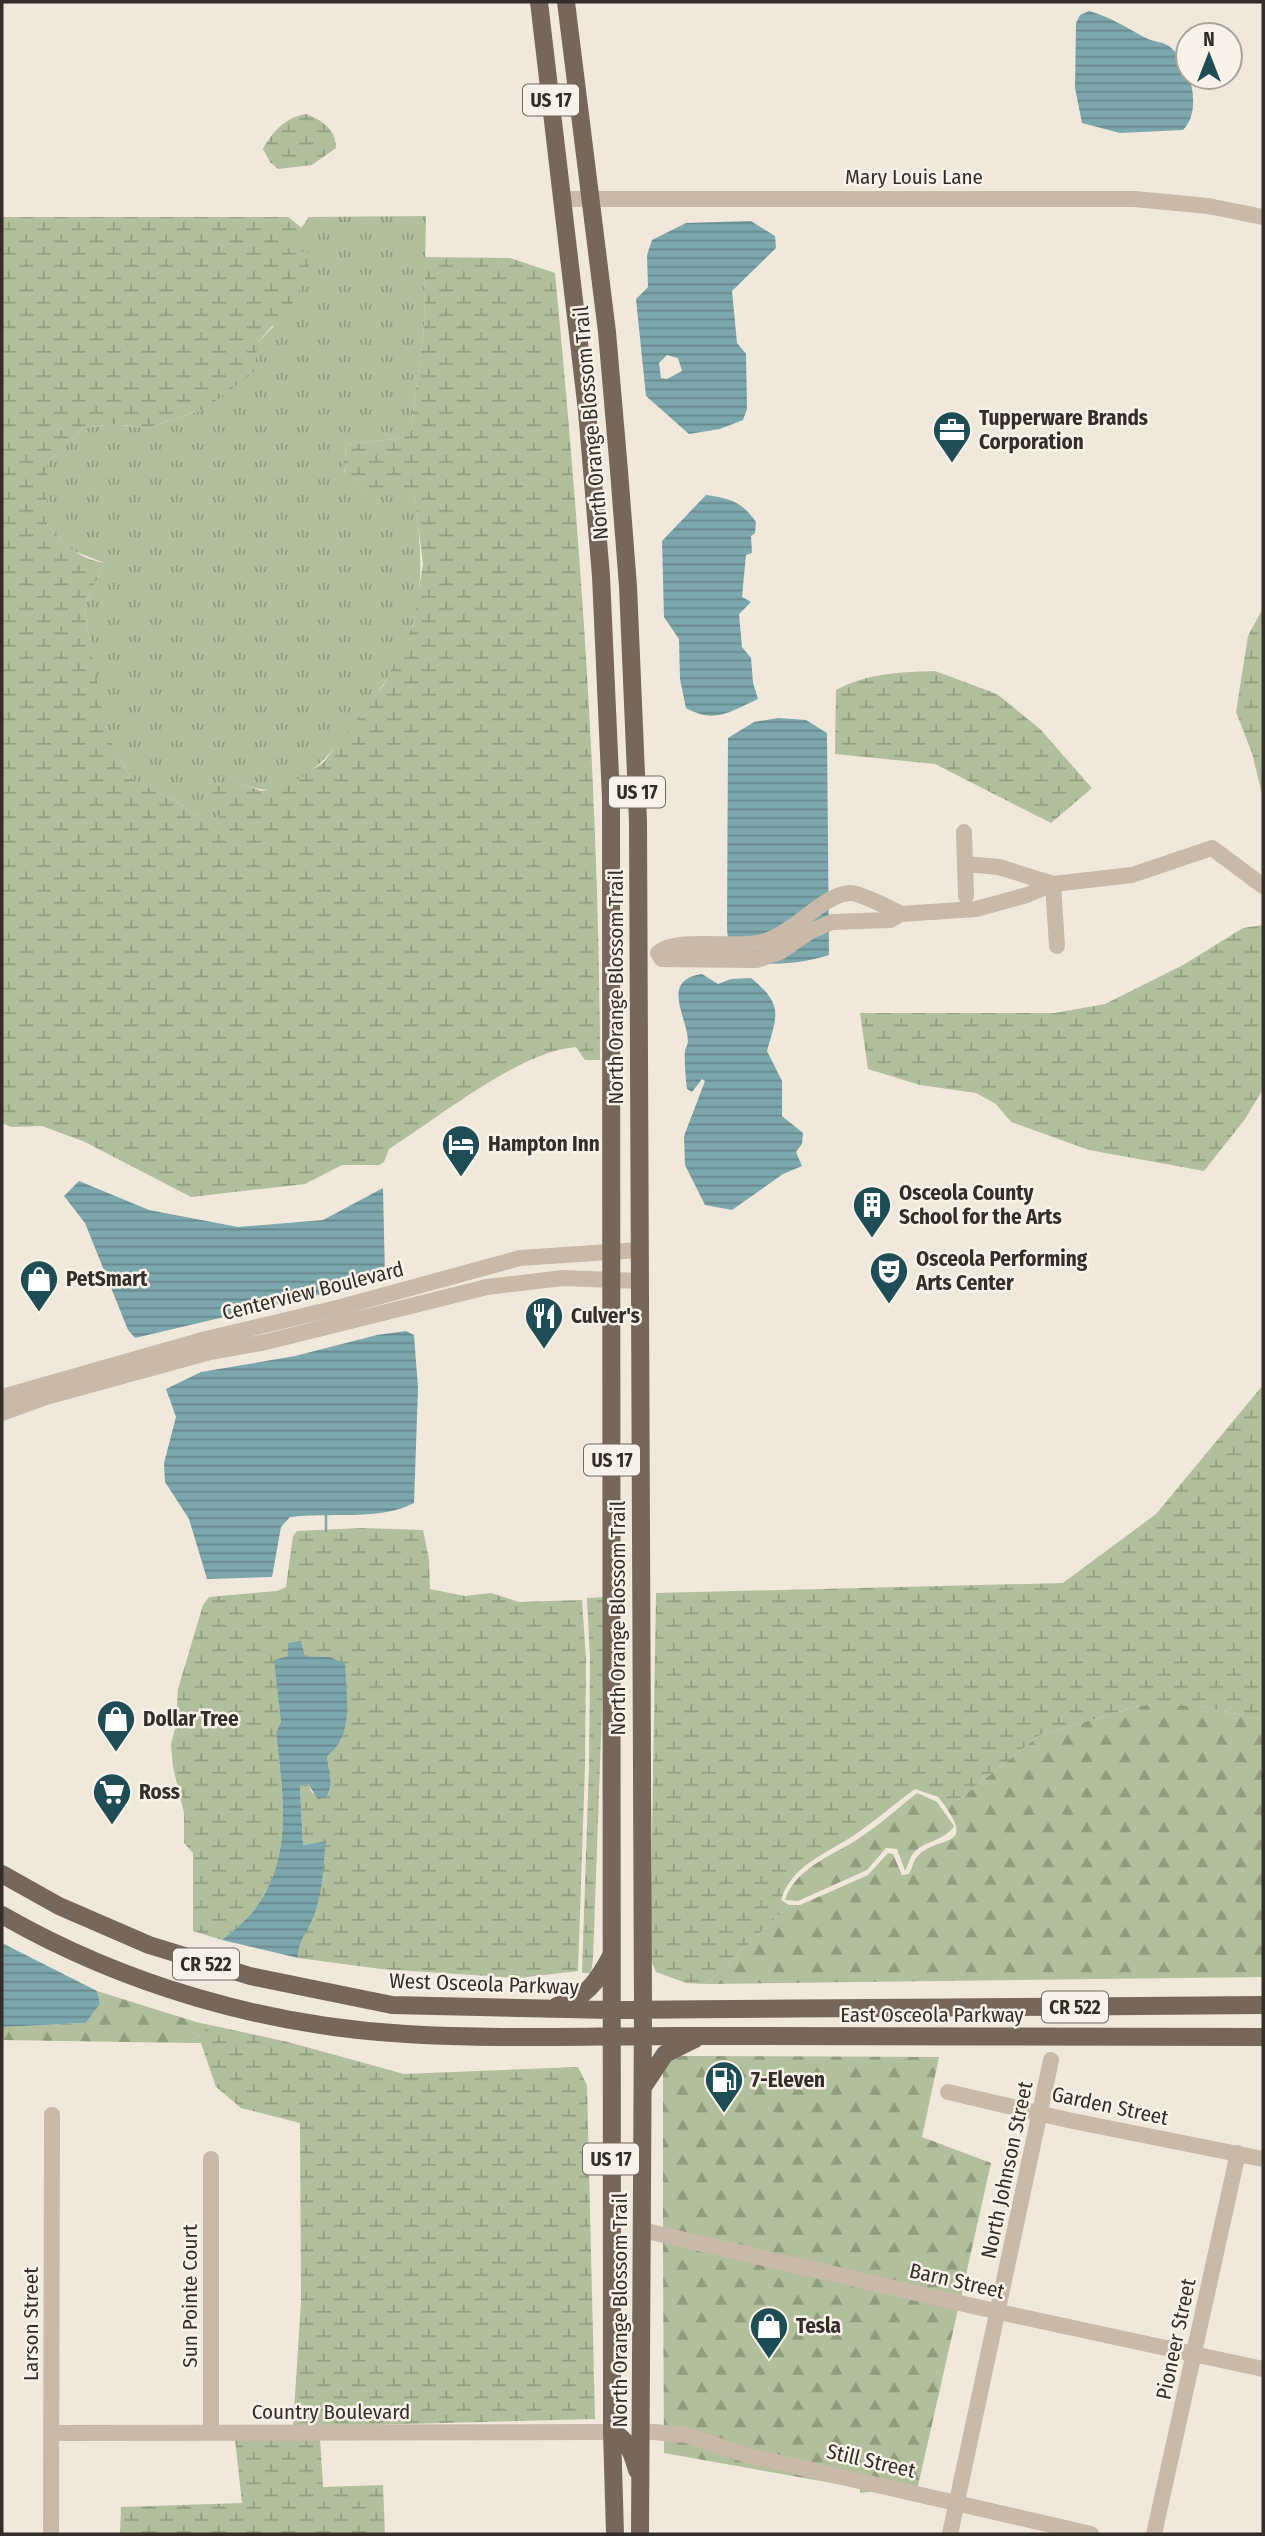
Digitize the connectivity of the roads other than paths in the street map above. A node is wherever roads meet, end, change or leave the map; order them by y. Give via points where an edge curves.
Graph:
1 (539, 2) edge
2 (566, 2) edge
3 (563, 199) junction
4 (589, 199) junction
5 (1263, 217) edge
6 (587, 411) junction
7 (619, 471) junction
8 (593, 480) junction
9 (625, 548) junction
10 (964, 832) dead end
11 (965, 864) junction
12 (1053, 884) junction
13 (1263, 886) edge
14 (966, 897) dead end
15 (864, 898) junction
16 (612, 905) junction
17 (818, 909) junction
18 (901, 914) junction
19 (859, 921) junction
20 (827, 924) junction
21 (639, 945) junction
22 (1057, 946) dead end
23 (639, 1250) junction
24 (613, 1252) junction
25 (613, 1280) junction
26 (639, 1280) junction
27 (434, 1291) junction
28 (3, 1405) edge
29 (2, 1874) edge
30 (2, 1915) edge
31 (611, 1954) junction
32 (1263, 2005) edge
33 (544, 2010) junction
34 (611, 2010) junction
35 (643, 2010) junction
36 (611, 2036) junction
37 (642, 2036) junction
38 (701, 2036) junction
39 (1263, 2037) edge
40 (1051, 2060) dead end
41 (642, 2089) junction
42 (948, 2092) dead end
43 (1040, 2112) junction
44 (52, 2115) dead end
45 (1238, 2153) junction
46 (211, 2159) dead end
47 (1263, 2159) edge
48 (642, 2230) junction
49 (999, 2312) junction
50 (1194, 2354) junction
51 (1263, 2369) edge
52 (642, 2431) junction
53 (612, 2432) junction
54 (51, 2433) junction
55 (211, 2433) junction
56 (642, 2490) junction
57 (956, 2504) junction
58 (51, 2534) edge
59 (615, 2534) edge
60 (640, 2534) edge
61 (950, 2534) edge
62 (1091, 2534) edge
63 (1154, 2534) edge

1 - 3 main road, US 17
2 - 4 main road, US 17
3 - 4 street, Mary Louis Lane
3 - 6 main road, North Orange Blossom Trail / US 17
4 - 5 street, Mary Louis Lane via 1135,199
4 - 7 main road, North Orange Blossom Trail / US 17
6 - 7 main road via 604,455
6 - 8 main road, North Orange Blossom Trail / US 17
7 - 9 main road, North Orange Blossom Trail / US 17
8 - 9 main road via 603,480 610,489
8 - 16 main road, North Orange Blossom Trail / US 17 via 607,686
9 - 21 main road, North Orange Blossom Trail / US 17
10 - 11 street
11 - 12 street via 999,867
11 - 14 street
12 - 13 street via 1132,875 1212,848
12 - 18 street via 976,909
12 - 22 street
15 - 17 street via 855,892 834,895
15 - 18 street
15 - 19 street via 867,913
16 - 21 main road via 622,932
16 - 24 main road, North Orange Blossom Trail / US 17
17 - 20 street via 819,920
17 - 20 street via 763,942 670,946 657,953 662,959 757,960
18 - 19 street via 890,920
19 - 20 street
21 - 23 main road, North Orange Blossom Trail / US 17
23 - 24 street, Centerview Boulevard
23 - 26 main road, North Orange Blossom Trail / US 17
24 - 25 main road, North Orange Blossom Trail / US 17
24 - 27 street, Centerview Boulevard via 520,1258
25 - 26 street, Centerview Boulevard
25 - 27 street, Centerview Boulevard via 541,1280
25 - 31 main road, North Orange Blossom Trail / US 17
26 - 35 main road, North Orange Blossom Trail / US 17
27 - 28 street, Centerview Boulevard via 266,1342
29 - 33 main road, West Osceola Parkway / CR 522 via 106,1927 250,1976 392,2005
30 - 36 main road, CR 522 via 148,1982 300,2021 408,2034
31 - 33 main road via 589,1991 573,2002
31 - 34 main road, North Orange Blossom Trail / US 17
32 - 35 main road, East Osceola Parkway / CR 522
33 - 34 main road, West Osceola Parkway / CR 522
34 - 35 main road, CR 522
34 - 36 main road, North Orange Blossom Trail / US 17
35 - 37 main road, North Orange Blossom Trail / US 17
36 - 37 main road, CR 522
36 - 53 main road, North Orange Blossom Trail / US 17
37 - 38 main road, East Osceola Parkway / CR 522
37 - 41 main road, North Orange Blossom Trail / US 17
38 - 39 main road, East Osceola Parkway / CR 522
38 - 41 main road via 665,2054
40 - 43 street, North Johnson Street
41 - 48 main road, North Orange Blossom Trail / US 17
42 - 43 street, Garden Street
43 - 45 street, Garden Street
43 - 49 street, North Johnson Street
44 - 54 street, Larson Street
45 - 47 street, Garden Street
45 - 50 street, Pioneer Street
46 - 55 street, Sun Pointe Court
48 - 49 street, Barn Street
48 - 52 main road, North Orange Blossom Trail / US 17
49 - 50 street, Barn Street
49 - 57 street, North Johnson Street
50 - 51 street, Barn Street
50 - 63 street, Pioneer Street
52 - 56 main road, North Orange Blossom Trail / US 17
52 - 57 street, Still Street via 686,2434 722,2449
53 - 55 street, Country Boulevard
53 - 56 main road via 623,2437 629,2447
53 - 59 main road, North Orange Blossom Trail / US 17
54 - 55 street, Country Boulevard
54 - 58 street, Larson Street
56 - 60 main road, North Orange Blossom Trail / US 17
57 - 61 street, North Johnson Street
57 - 62 street, Still Street

